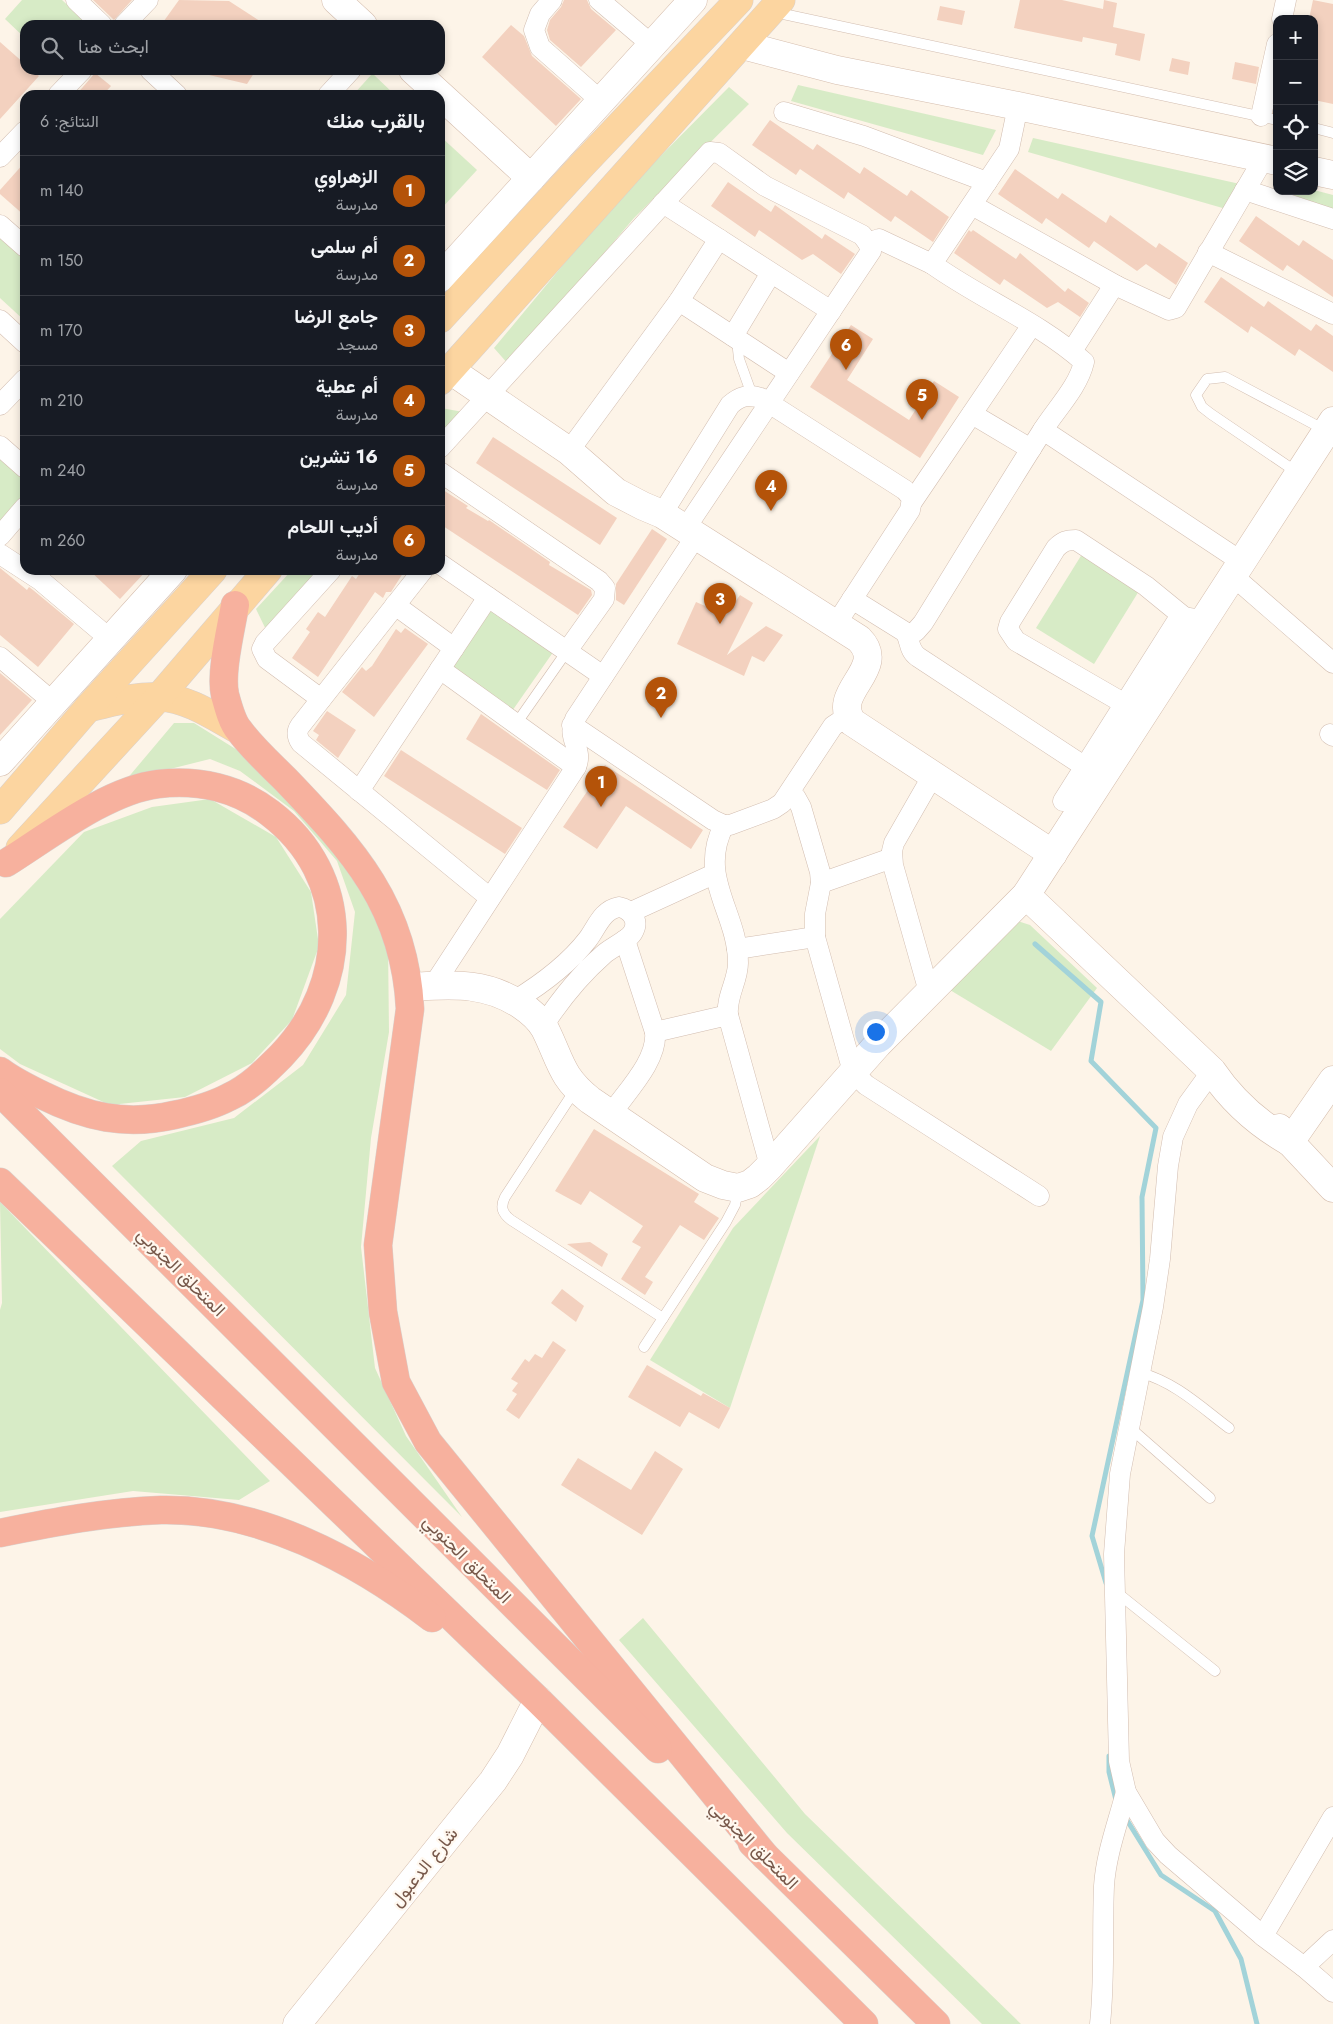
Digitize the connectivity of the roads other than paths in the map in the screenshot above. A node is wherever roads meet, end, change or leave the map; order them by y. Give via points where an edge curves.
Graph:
1 (76, 0) edge
2 (148, 0) edge
3 (336, 0) edge
4 (552, 0) edge
5 (599, 0) edge
6 (693, 0) edge
7 (739, 0) edge
8 (1286, 0) edge
9 (776, 6) edge
10 (1283, 15) edge
11 (97, 20) edge
12 (129, 20) edge
13 (358, 20) edge
14 (652, 45) junction
15 (742, 45) junction
16 (1275, 60) edge
17 (77, 75) edge
18 (155, 75) edge
19 (347, 75) edge
20 (418, 75) edge
21 (63, 90) edge
22 (172, 90) edge
23 (333, 90) edge
24 (434, 90) edge
25 (445, 100) edge
26 (601, 101) junction
27 (1018, 106) junction
28 (784, 112) dead end
29 (1269, 118) edge
30 (1318, 129) edge
31 (1333, 133) edge
32 (20, 134) edge
33 (3, 148) edge
34 (1270, 160) edge
35 (1318, 172) edge
36 (1333, 175) edge
37 (531, 178) junction
38 (987, 182) junction
39 (1245, 190) junction
40 (663, 203) junction
41 (972, 205) junction
42 (1333, 219) edge
43 (0, 225) edge
44 (719, 239) junction
45 (20, 243) edge
46 (868, 243) junction
47 (1208, 252) junction
48 (932, 264) junction
49 (445, 273) edge
50 (771, 273) junction
51 (1117, 286) junction
52 (679, 300) junction
53 (831, 311) junction
54 (445, 314) edge
55 (1333, 314) edge
56 (0, 320) edge
57 (1032, 325) junction
58 (735, 337) junction
59 (20, 338) edge
60 (1072, 351) junction
61 (788, 373) junction
62 (445, 375) edge
63 (20, 384) edge
64 (488, 395) junction
65 (760, 399) junction
66 (0, 405) edge
67 (972, 414) junction
68 (1330, 426) edge
69 (1043, 430) junction
70 (445, 442) edge
71 (0, 446) edge
72 (1031, 449) junction
73 (574, 455) junction
74 (20, 464) edge
75 (1299, 473) junction
76 (445, 475) edge
77 (912, 502) junction
78 (20, 513) edge
79 (662, 514) junction
80 (691, 532) junction
81 (0, 536) edge
82 (0, 554) edge
83 (20, 567) edge
84 (445, 567) edge
85 (1237, 569) junction
86 (32, 575) edge
87 (168, 575) edge
88 (208, 575) edge
89 (263, 575) edge
90 (326, 575) edge
91 (419, 575) edge
92 (488, 597) junction
93 (852, 599) junction
94 (395, 605) junction
95 (235, 606) junction
96 (175, 612) junction
97 (1193, 620) junction
98 (836, 624) junction
99 (908, 636) junction
100 (110, 639) junction
101 (204, 643) junction
102 (454, 648) junction
103 (567, 651) junction
104 (0, 657) edge
105 (1333, 663) edge
106 (440, 669) junction
107 (603, 676) junction
108 (159, 697) junction
109 (321, 699) junction
110 (54, 702) junction
111 (88, 708) junction
112 (1134, 709) junction
113 (848, 716) junction
114 (516, 724) junction
115 (572, 725) junction
116 (237, 729) junction
117 (0, 762) edge
118 (576, 766) junction
119 (1093, 773) junction
120 (933, 776) junction
121 (359, 791) junction
122 (790, 793) junction
123 (1064, 801) dead end
124 (0, 810) edge
125 (724, 825) junction
126 (1053, 854) junction
127 (892, 858) junction
128 (3, 866) edge
129 (714, 874) junction
130 (821, 883) junction
131 (1026, 895) junction
132 (490, 898) junction
133 (630, 912) junction
134 (815, 937) junction
135 (625, 940) junction
136 (737, 949) junction
137 (554, 973) junction
138 (421, 986) junction
139 (570, 989) junction
140 (929, 992) junction
141 (514, 1001) junction
142 (728, 1015) junction
143 (543, 1026) junction
144 (655, 1032) junction
145 (0, 1071) edge
146 (1212, 1071) junction
147 (853, 1072) junction
148 (1333, 1080) edge
149 (576, 1088) junction
150 (0, 1092) edge
151 (611, 1114) junction
152 (1290, 1142) junction
153 (770, 1166) junction
154 (0, 1182) edge
155 (738, 1188) junction
156 (1333, 1188) edge
157 (1039, 1196) dead end
158 (663, 1318) junction
159 (644, 1347) dead end
160 (1141, 1373) junction
161 (1128, 1426) junction
162 (1229, 1428) dead end
163 (1210, 1498) dead end
164 (0, 1533) edge
165 (1115, 1592) junction
166 (1215, 1672) dead end
167 (538, 1700) junction
168 (1126, 1792) junction
169 (1333, 1818) edge
170 (765, 1856) junction
171 (1263, 1936) junction
172 (1333, 1940) edge
173 (1304, 1967) junction
174 (1333, 1992) edge
175 (297, 2024) edge
176 (864, 2024) edge
177 (936, 2024) edge
178 (1100, 2024) edge

1 - 11 street
2 - 12 street
3 - 13 street
4 - 26 street via 540,14 534,30 540,47
5 - 14 street
6 - 14 street
7 - 54 main road
8 - 10 street
9 - 15 main road
9 - 29 lane
14 - 26 street
15 - 27 street via 837,70
15 - 62 main road
16 - 29 street
17 - 21 street
18 - 22 street
19 - 23 street
20 - 24 street
25 - 37 street
26 - 37 street
27 - 34 street
27 - 38 street via 1009,149
28 - 38 street via 864,136
30 - 31 lane
32 - 33 street
34 - 39 street
35 - 36 street
37 - 49 street
38 - 41 street
39 - 42 street
39 - 47 street
40 - 44 street
40 - 46 street via 713,151 765,186 862,235
40 - 64 street
41 - 48 street
41 - 51 street
43 - 45 street
44 - 50 street
44 - 52 street
46 - 48 street via 879,239
46 - 53 street via 871,251
47 - 51 street via 1172,310
47 - 55 street
48 - 57 street via 956,282
50 - 53 street
50 - 58 street
51 - 60 street via 1111,290
52 - 58 street
52 - 73 street
53 - 61 street
56 - 59 street
57 - 60 street
57 - 67 street
58 - 61 street
58 - 65 lane via 739,359
60 - 69 street via 1084,362 1082,371
61 - 65 street
62 - 64 street
63 - 66 street
64 - 70 street
64 - 73 street
65 - 77 street via 905,490
65 - 79 street via 744,396 730,405
65 - 80 street
67 - 72 street
67 - 77 street
68 - 75 street
68 - 75 lane via 1225,377 1207,379 1196,395 1202,408
69 - 72 street
69 - 85 street
71 - 74 street
72 - 99 street via 923,623
73 - 79 street via 616,492
75 - 85 street
76 - 103 street via 605,588 604,599
77 - 93 street via 910,510
78 - 81 street
79 - 80 street
80 - 98 street
80 - 107 street
82 - 83 street
84 - 92 street
85 - 97 street
85 - 105 street
86 - 100 street
87 - 100 street
88 - 96 main road
89 - 95 main road
90 - 109 street via 262,649 267,659
91 - 94 street
92 - 102 street
92 - 103 street
93 - 98 street
93 - 99 street via 902,629
94 - 102 street
94 - 109 street
95 - 101 main road
95 - 116 highway via 224,673 225,694
96 - 101 main road via 171,630 178,644
96 - 111 main road
97 - 112 street
97 - 112 street via 1076,540 1068,540 1056,548 1008,629 1016,641
98 - 113 street via 859,639 867,650 867,664 846,704
99 - 119 street via 911,650 918,657
100 - 110 street
101 - 108 main road
102 - 106 street
103 - 107 street
103 - 114 lane
104 - 110 street
106 - 114 street
106 - 121 street
107 - 115 street
108 - 111 main road via 123,700
108 - 116 main road via 199,708
108 - 128 main road
109 - 121 street via 300,726 298,739
110 - 117 street
111 - 124 main road
112 - 119 street
113 - 120 street via 857,726
113 - 122 street via 833,726
114 - 118 street
115 - 118 street via 572,738 579,755
115 - 125 street
116 - 138 highway via 358,860 380,895 403,954
118 - 132 street
119 - 123 street
119 - 126 street
120 - 126 street
120 - 127 street via 894,843
121 - 132 street
122 - 125 street via 773,809 736,824
122 - 130 street via 801,807
125 - 129 street via 715,844
126 - 131 street
127 - 130 street
127 - 140 street
128 - 145 highway via 96,806 126,793 156,784 193,782 227,789 259,804 287,826 309,853 325,885 332,919 333,954 325,988 309,1020 288,1049 263,1075 230,1097 194,1111 133,1121 100,1118 66,1107
129 - 133 street
129 - 136 street
130 - 134 street via 815,914
131 - 140 street
131 - 146 street
132 - 138 street
133 - 135 street via 634,918 634,931
133 - 137 street via 618,907 606,912 576,953
134 - 136 street
134 - 147 street
135 - 139 street via 602,956
135 - 144 street
136 - 142 street via 737,972 729,997
137 - 139 street
137 - 141 street
138 - 141 street via 486,988
138 - 170 highway via 409,1018 378,1246 383,1312 396,1382 428,1442
139 - 143 street
140 - 147 street
141 - 143 street
142 - 144 street
142 - 153 street
143 - 149 street via 558,1062
144 - 151 street via 655,1046 649,1061
146 - 152 street via 1246,1112
146 - 160 street via 1188,1104 1173,1137 1159,1268
147 - 153 street
147 - 157 street via 866,1085
148 - 152 street
149 - 151 street
149 - 158 lane via 505,1197 503,1212
150 - 170 highway, المتحلق الجنوبي
151 - 155 street via 705,1178
152 - 156 street
153 - 155 street via 750,1184
154 - 167 highway
155 - 158 lane via 735,1205 726,1222
158 - 159 lane
160 - 161 street
160 - 162 lane via 1173,1387
161 - 163 lane
161 - 165 street via 1120,1474 1114,1554
164 - 167 highway via 77,1517 163,1510 249,1522 289,1534 325,1550 408,1600
165 - 166 lane
165 - 168 street via 1119,1762
167 - 175 street, شارع الدعبول via 493,1780
167 - 176 highway
168 - 171 street via 1155,1841 1168,1855
168 - 178 street via 1110,1846 1104,1884 1104,1988
169 - 171 street
170 - 177 highway, المتحلق الجنوبي
171 - 173 street
172 - 173 street
173 - 174 street

